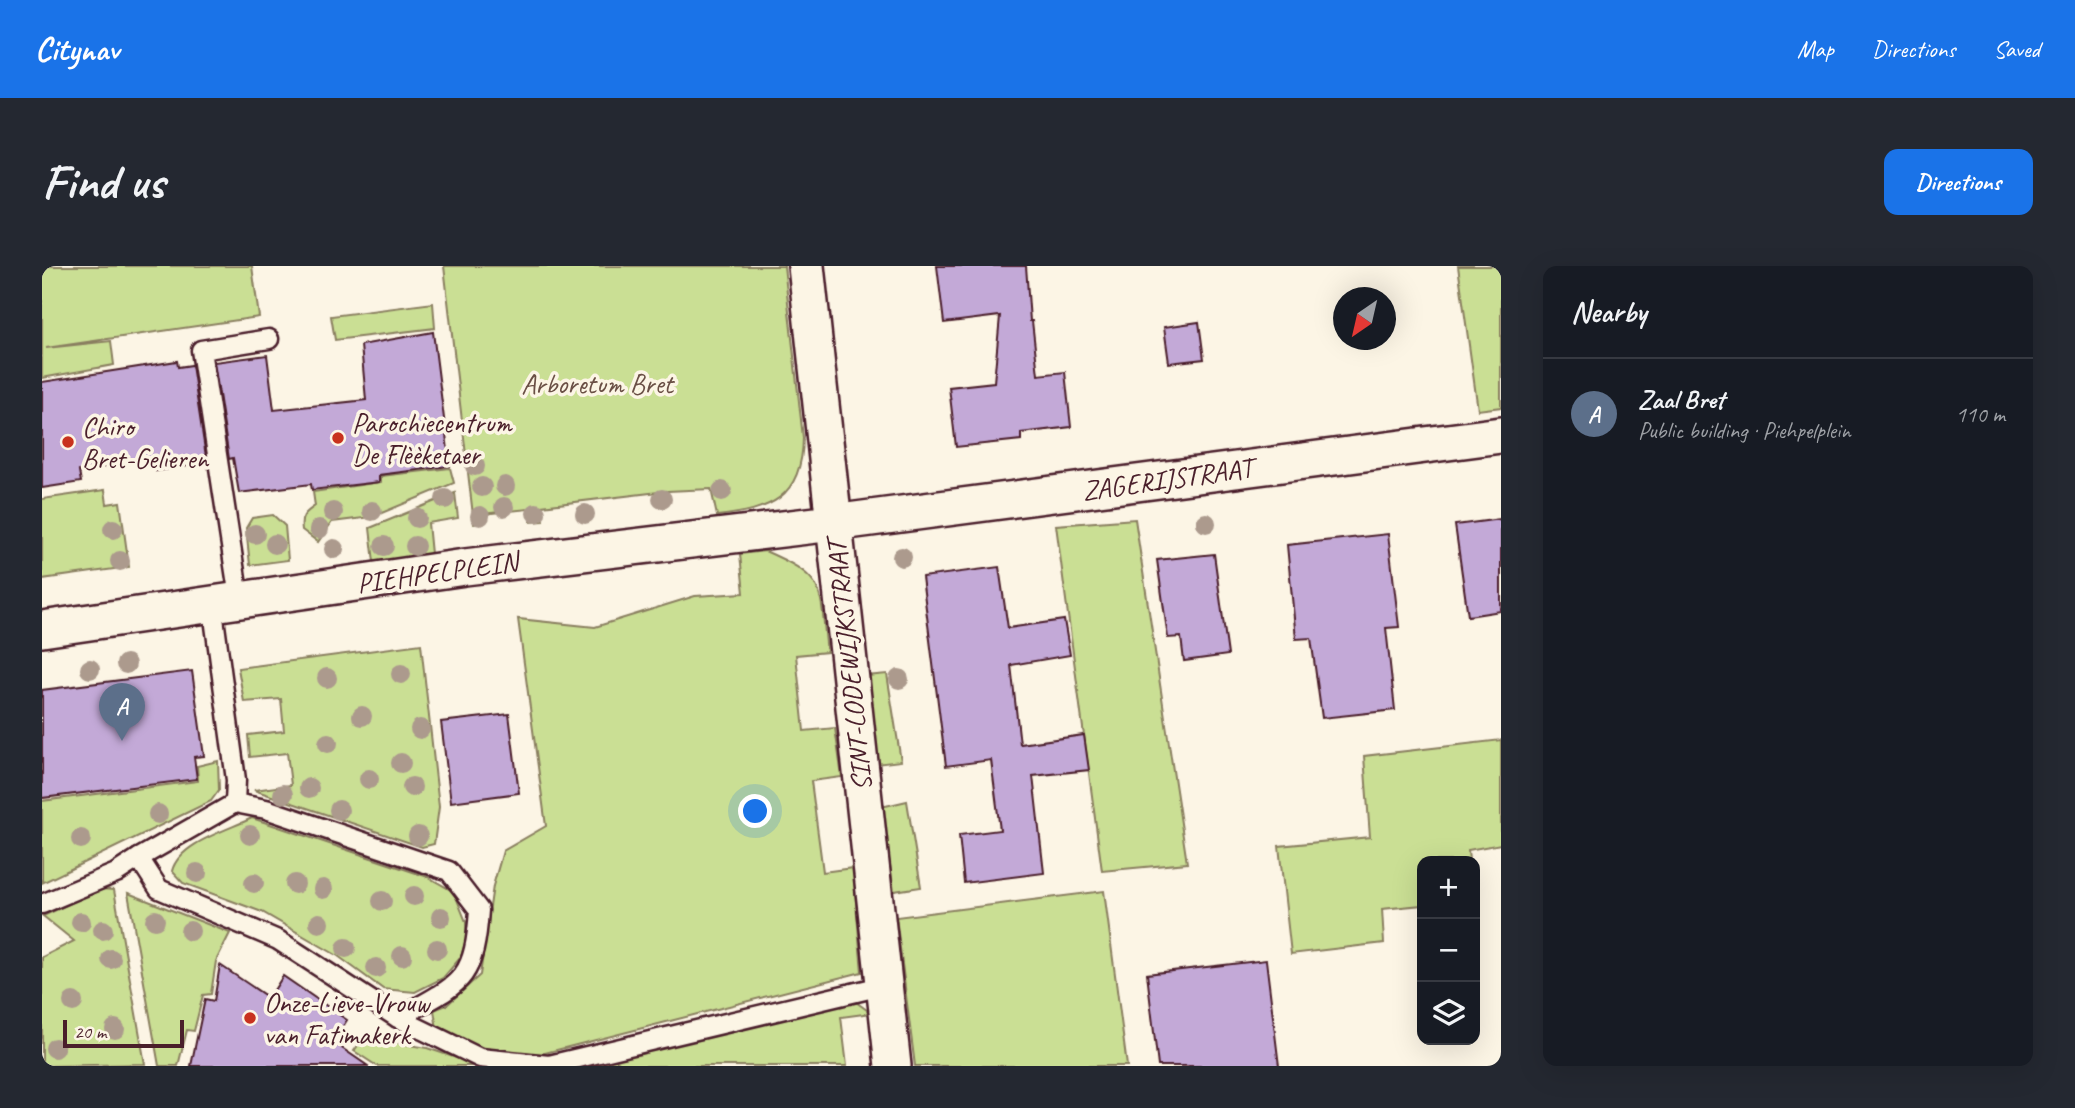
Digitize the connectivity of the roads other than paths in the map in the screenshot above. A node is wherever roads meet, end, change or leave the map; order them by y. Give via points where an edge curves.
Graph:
1 (806, 266) edge
2 (269, 339) dead end
3 (1501, 435) edge
4 (833, 523) junction
5 (225, 601) junction
6 (42, 629) edge
7 (234, 803) junction
8 (139, 858) junction
9 (42, 904) edge
10 (886, 985) junction
11 (398, 1018) junction
12 (893, 1066) edge

1 - 4 street, SINT-LODEWIJKSTRAAT
2 - 5 lane via 201,350
3 - 4 street, ZAGERIJSTRAAT
4 - 5 street, PIEHPELPLEIN
4 - 10 street, SINT-LODEWIJKSTRAAT
5 - 6 street, PIEHPELPLEIN
5 - 7 lane
7 - 8 lane
7 - 11 lane via 265,809 449,871 478,910 476,949 465,976
8 - 9 lane via 116,873
8 - 11 lane via 159,889 278,940
10 - 11 lane via 549,1065 480,1058
10 - 12 street, SINT-LODEWIJKSTRAAT

